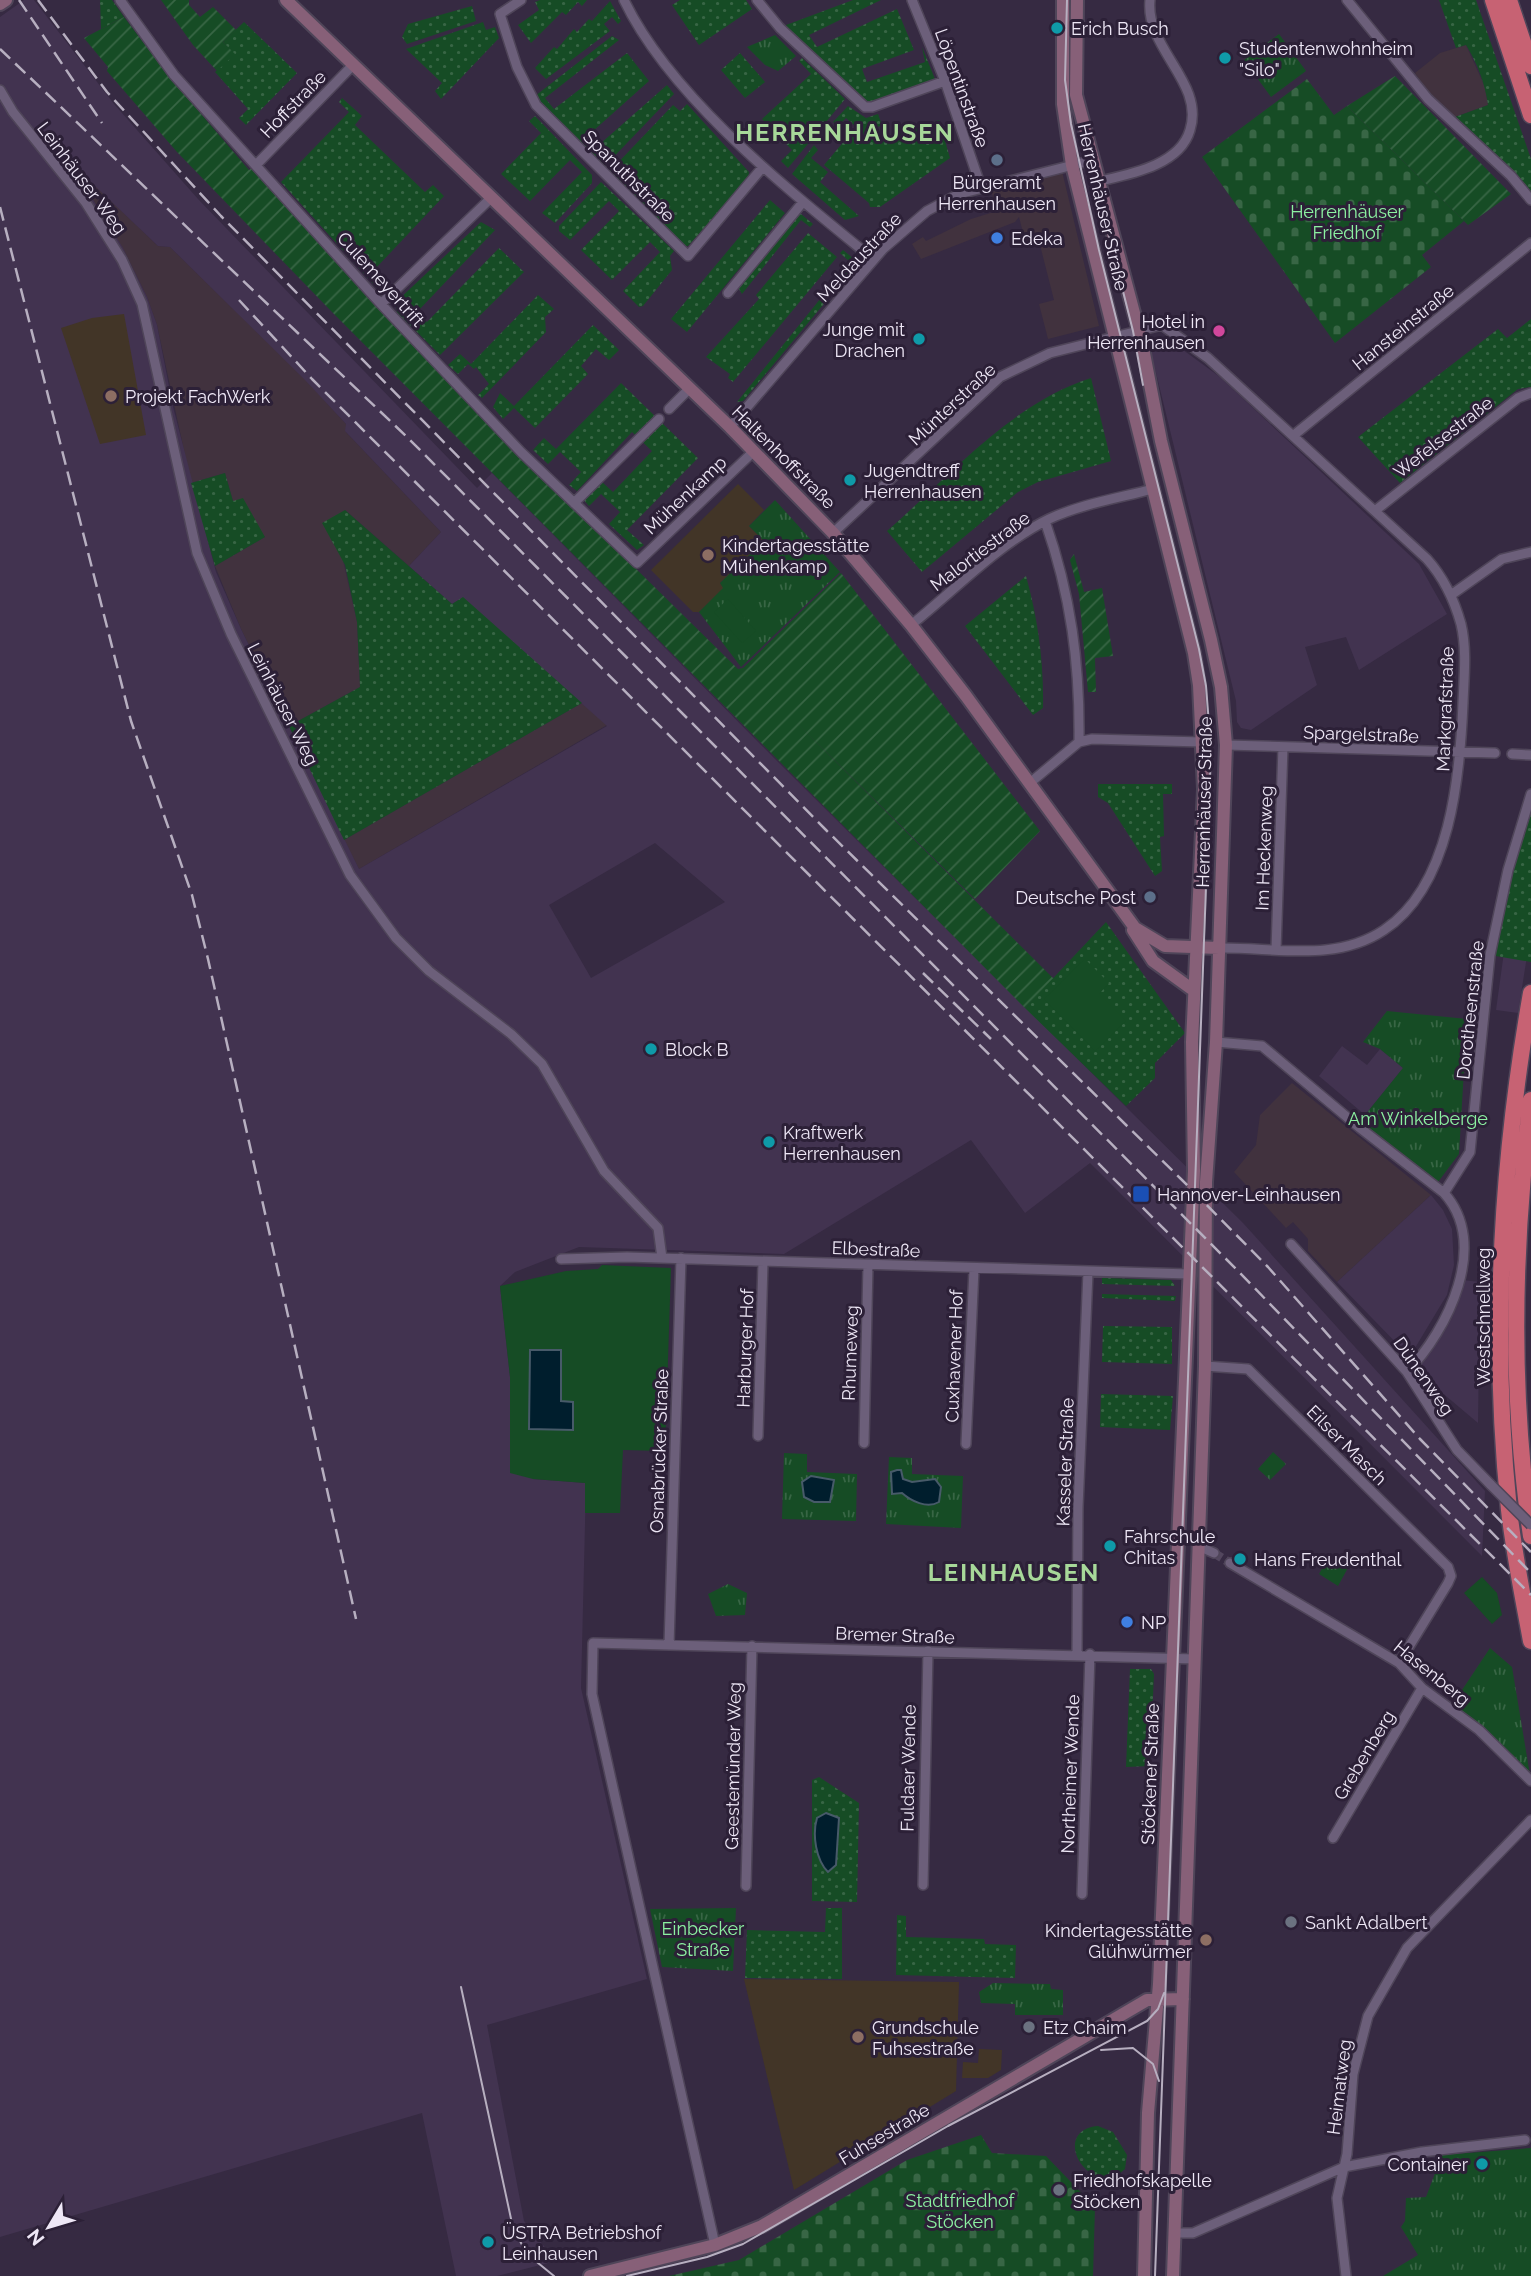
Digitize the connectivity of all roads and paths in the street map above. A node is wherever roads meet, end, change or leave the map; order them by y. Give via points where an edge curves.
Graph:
1 (6, 0) edge
2 (120, 0) edge
3 (286, 0) edge
4 (522, 0) edge
5 (624, 0) edge
6 (757, 0) edge
7 (912, 0) edge
8 (1063, 0) edge
9 (1077, 0) edge
10 (1150, 0) edge
11 (1347, 0) edge
12 (1493, 0) edge
13 (1509, 0) edge
14 (0, 4) edge
15 (353, 65) junction
16 (1531, 66) edge
17 (945, 81) junction
18 (0, 90) edge
19 (1531, 115) edge
20 (1093, 160) junction
21 (256, 165) junction
22 (1072, 165) junction
23 (762, 168) junction
24 (1100, 181) junction
25 (981, 187) junction
26 (491, 198) junction
27 (1531, 200) edge
28 (803, 202) junction
29 (1531, 243) edge
30 (873, 259) junction
31 (728, 293) dead end
32 (382, 304) junction
33 (1139, 330) junction
34 (1115, 336) junction
35 (690, 388) junction
36 (1531, 393) edge
37 (669, 409) dead end
38 (659, 419) dead end
39 (730, 427) junction
40 (1294, 435) junction
41 (754, 450) junction
42 (1153, 489) junction
43 (574, 503) junction
44 (1376, 510) junction
45 (1045, 521) junction
46 (833, 533) junction
47 (1531, 552) edge
48 (637, 562) joint
49 (1451, 595) junction
50 (911, 625) junction
51 (1079, 742) junction
52 (1202, 742) junction
53 (1226, 745) junction
54 (1283, 747) junction
55 (1461, 753) junction
56 (1494, 753) dead end
57 (1512, 754) dead end
58 (1531, 755) edge
59 (1031, 782) junction
60 (1531, 794) edge
61 (1129, 921) junction
62 (1196, 948) junction
63 (1219, 948) junction
64 (1276, 950) junction
65 (1193, 990) junction
66 (1531, 993) edge
67 (1216, 1042) junction
68 (1531, 1100) edge
69 (1444, 1193) junction
70 (1292, 1244) dead end
71 (662, 1258) junction
72 (681, 1258) junction
73 (561, 1259) dead end
74 (763, 1262) junction
75 (868, 1265) junction
76 (974, 1269) junction
77 (1088, 1272) junction
78 (1189, 1274) junction
79 (1205, 1366) junction
80 (1407, 1373) junction
81 (758, 1436) dead end
82 (864, 1443) dead end
83 (967, 1444) dead end
84 (1531, 1525) edge
85 (1531, 1536) edge
86 (1198, 1546) junction
87 (1214, 1553) tunnel mouth
88 (1230, 1563) tunnel mouth
89 (1531, 1641) edge
90 (669, 1645) junction
91 (752, 1646) junction
92 (928, 1651) junction
93 (1077, 1654) junction
94 (1090, 1654) junction
95 (1172, 1658) junction
96 (1195, 1659) junction
97 (1399, 1663) junction
98 (1422, 1688) junction
99 (1531, 1781) edge
100 (1531, 1820) edge
101 (1334, 1838) dead end
102 (923, 1885) dead end
103 (746, 1886) dead end
104 (1082, 1894) dead end
105 (1159, 1998) junction
106 (1183, 2000) junction
107 (1525, 2140) dead end
108 (1344, 2168) junction
109 (1175, 2233) junction
110 (715, 2245) junction
111 (590, 2276) edge
112 (1144, 2276) edge
113 (1173, 2276) edge
114 (1346, 2276) edge

1 - 14 street
2 - 21 street, Culemeyertrift via 174,75
3 - 15 street, Haltenhoffstraße
4 - 23 street, Spanuthstraße via 500,14 517,67 536,105 688,256
5 - 23 street via 653,48
6 - 17 street via 780,28 865,107
7 - 17 street, Löpentinstraße
8 - 22 street, Herrenhäuser Straße via 1063,104
9 - 20 street, Herrenhäuser Straße via 1074,79
10 - 24 street via 1154,33 1192,99 1192,124 1186,142 1175,152 1135,173
11 - 27 street via 1428,99
12 - 19 highway
13 - 16 highway
15 - 21 street, Hoffstraße
15 - 26 street, Haltenhoffstraße
17 - 25 street, Löpentinstraße
18 - 71 street, Leinhäuser Weg via 86,203 122,260 142,304 197,553 231,635 350,875 396,938 429,971 542,1064 613,1184 658,1228
20 - 22 street, Meldaustraße
20 - 24 street, Herrenhäuser Straße
21 - 32 street, Culemeyertrift
22 - 25 street, Meldaustraße
22 - 34 street, Herrenhäuser Straße
23 - 28 street
24 - 33 street, Herrenhäuser Straße
25 - 30 street, Meldaustraße via 927,211
26 - 32 street
26 - 35 street, Haltenhoffstraße
28 - 30 street
28 - 31 street
29 - 40 street, Hansteinstraße
30 - 39 street, Meldaustraße
32 - 43 street, Culemeyertrift
33 - 34 street
33 - 40 street, Markgrafstraße via 1169,328
33 - 53 street, Herrenhäuser Straße via 1221,687
34 - 42 street, Herrenhäuser Straße
34 - 46 street, Münterstraße via 1050,353 1000,377
35 - 37 street
35 - 39 street, Haltenhoffstraße
36 - 44 street, Wefelsestraße via 1518,398
38 - 43 street
39 - 41 street, Haltenhoffstraße
40 - 44 street, Markgrafstraße
41 - 46 street, Haltenhoffstraße
41 - 48 street, Mühenkamp
42 - 45 street, Malortiestraße
42 - 52 street, Herrenhäuser Straße via 1194,653
43 - 48 street, Culemeyertrift
44 - 49 street, Markgrafstraße via 1427,559
45 - 50 street, Malortiestraße
45 - 51 street via 1068,595 1076,641
46 - 50 street, Haltenhoffstraße
47 - 49 street via 1502,559
49 - 55 street, Markgrafstraße via 1465,656
50 - 59 street, Haltenhoffstraße
51 - 52 street
51 - 59 street
52 - 62 street, Herrenhäuser Straße
53 - 54 street, Spargelstraße
53 - 63 street, Herrenhäuser Straße
54 - 55 street, Spargelstraße
54 - 64 street, Im Heckenweg
55 - 56 street, Spargelstraße
55 - 64 street, Markgrafstraße via 1455,798 1434,864 1399,918 1375,936 1344,948
57 - 58 street
59 - 61 street, Haltenhoffstraße
60 - 69 street, Dorotheenstraße via 1508,870 1490,955 1470,1152
61 - 62 street, Haltenhoffstraße via 1157,944
61 - 65 street via 1147,955
62 - 63 street, Haltenhoffstraße
62 - 65 street, Herrenhäuser Straße
63 - 64 street, Markgrafstraße
63 - 67 street, Herrenhäuser Straße
65 - 78 street, Herrenhäuser Straße via 1190,1098 1194,1171
66 - 89 highway, Westschnellweg via 1505,1197 1500,1355 1509,1512
67 - 69 street via 1262,1046
67 - 79 street, Herrenhäuser Straße via 1207,1158
68 - 85 highway, Westschnellweg via 1521,1199 1517,1354
69 - 80 street via 1459,1214 1464,1233 1461,1278 1447,1313
70 - 80 street, Dünenweg
71 - 72 street, Elbestraße
71 - 73 street, Elbestraße
72 - 74 street, Elbestraße
72 - 90 street, Osnabrücker Straße
74 - 75 street, Elbestraße
74 - 81 street, Harburger Hof
75 - 76 street, Elbestraße
75 - 82 street, Rhumeweg
76 - 77 street, Elbestraße
76 - 83 street, Cuxhavener Hof
77 - 78 street, Elbestraße
77 - 93 street, Kasseler Straße
78 - 95 street, Stöckener Straße
79 - 86 street
79 - 97 street, Eilser Masch via 1244,1367 1252,1373 1448,1567 1451,1576
80 - 84 street, Dünenweg, bridge via 1457,1450
86 - 87 street
86 - 96 street
88 - 97 street, Hasenberg
90 - 91 street, Bremer Straße
90 - 110 street, Bremer Straße via 593,1643 592,1694
91 - 92 street, Bremer Straße
91 - 103 street, Geestemünder Weg
92 - 93 street, Bremer Straße
92 - 102 street, Fuldaer Wende
93 - 94 street, Bremer Straße
94 - 95 street, Bremer Straße
94 - 104 street, Northeimer Wende
95 - 96 street, Bremer Straße
95 - 105 street, Stöckener Straße
96 - 106 street
97 - 98 street, Hasenberg
98 - 99 street, Hasenberg via 1479,1730
98 - 101 street, Grebenberg
100 - 108 street, Heimatweg via 1407,1948 1380,1992 1357,2051
105 - 106 street, Fuhsestraße
105 - 110 street, Fuhsestraße via 1147,2000 1064,2046 762,2226
105 - 112 street, Stöckener Straße via 1148,2113
106 - 109 street
107 - 108 street via 1422,2152
108 - 109 street via 1193,2233
108 - 114 street, Heimatweg via 1337,2198
109 - 113 street
110 - 111 street, Fuhsestraße

